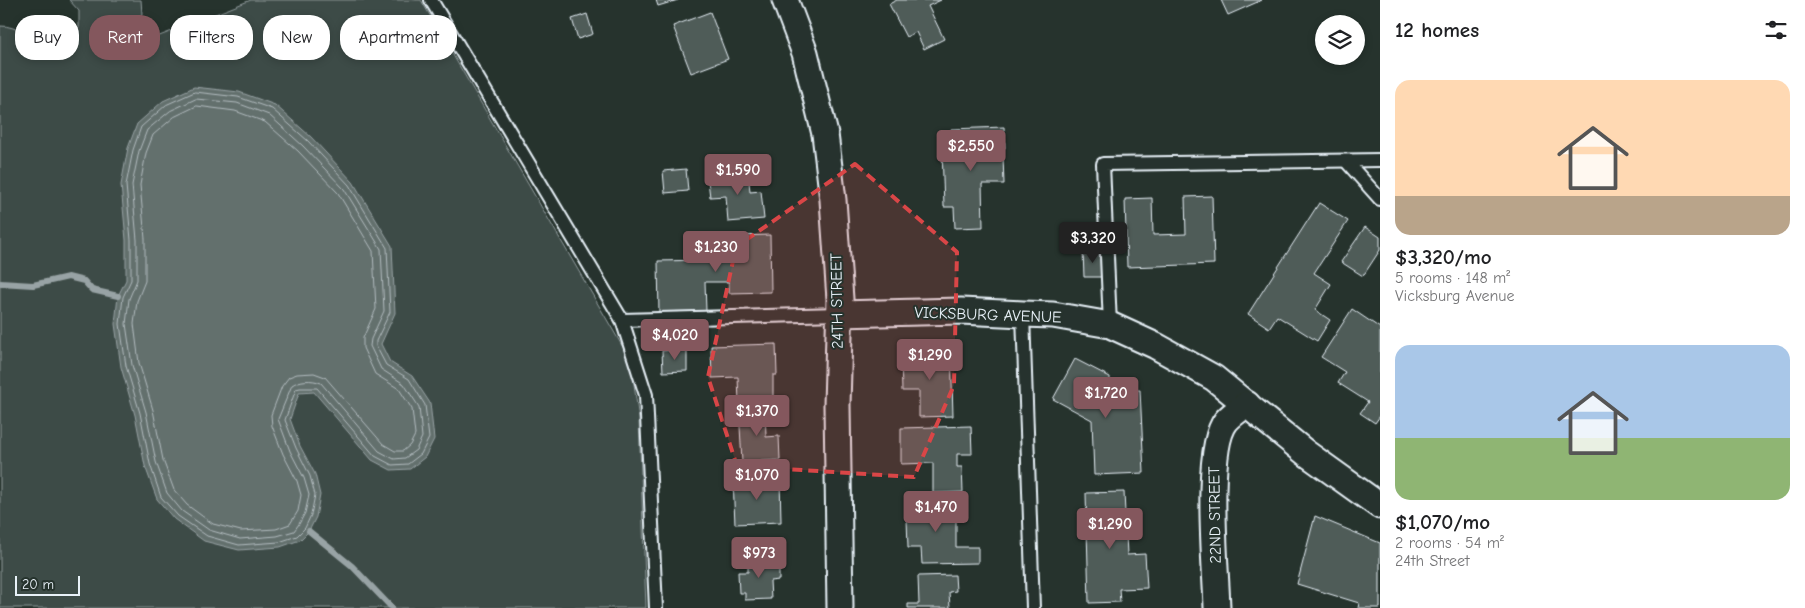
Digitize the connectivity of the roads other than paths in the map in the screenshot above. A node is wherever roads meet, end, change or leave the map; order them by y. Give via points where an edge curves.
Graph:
1 (432, 0) edge
2 (785, 0) edge
3 (1380, 160) edge
4 (1346, 161) junction
5 (1380, 199) edge
6 (839, 314) junction
7 (1023, 314) junction
8 (622, 320) junction
9 (1110, 325) junction
10 (1246, 404) junction
11 (1380, 506) edge
12 (656, 608) edge
13 (840, 608) edge
14 (1033, 608) edge
15 (1217, 608) edge

1 - 8 lane
2 - 6 street, 24TH STREET via 805,53 825,134 833,200
3 - 4 lane
4 - 5 lane
4 - 9 lane via 1103,164
6 - 7 street, VICKSBURG AVENUE
6 - 8 lane
6 - 13 street, 24TH STREET
7 - 9 street, VICKSBURG AVENUE via 1053,315
7 - 14 lane
8 - 12 lane via 646,395
9 - 10 street, VICKSBURG AVENUE via 1214,378
10 - 11 street, VICKSBURG AVENUE via 1306,453
10 - 15 street, 22ND STREET via 1225,422 1217,443 1212,474

